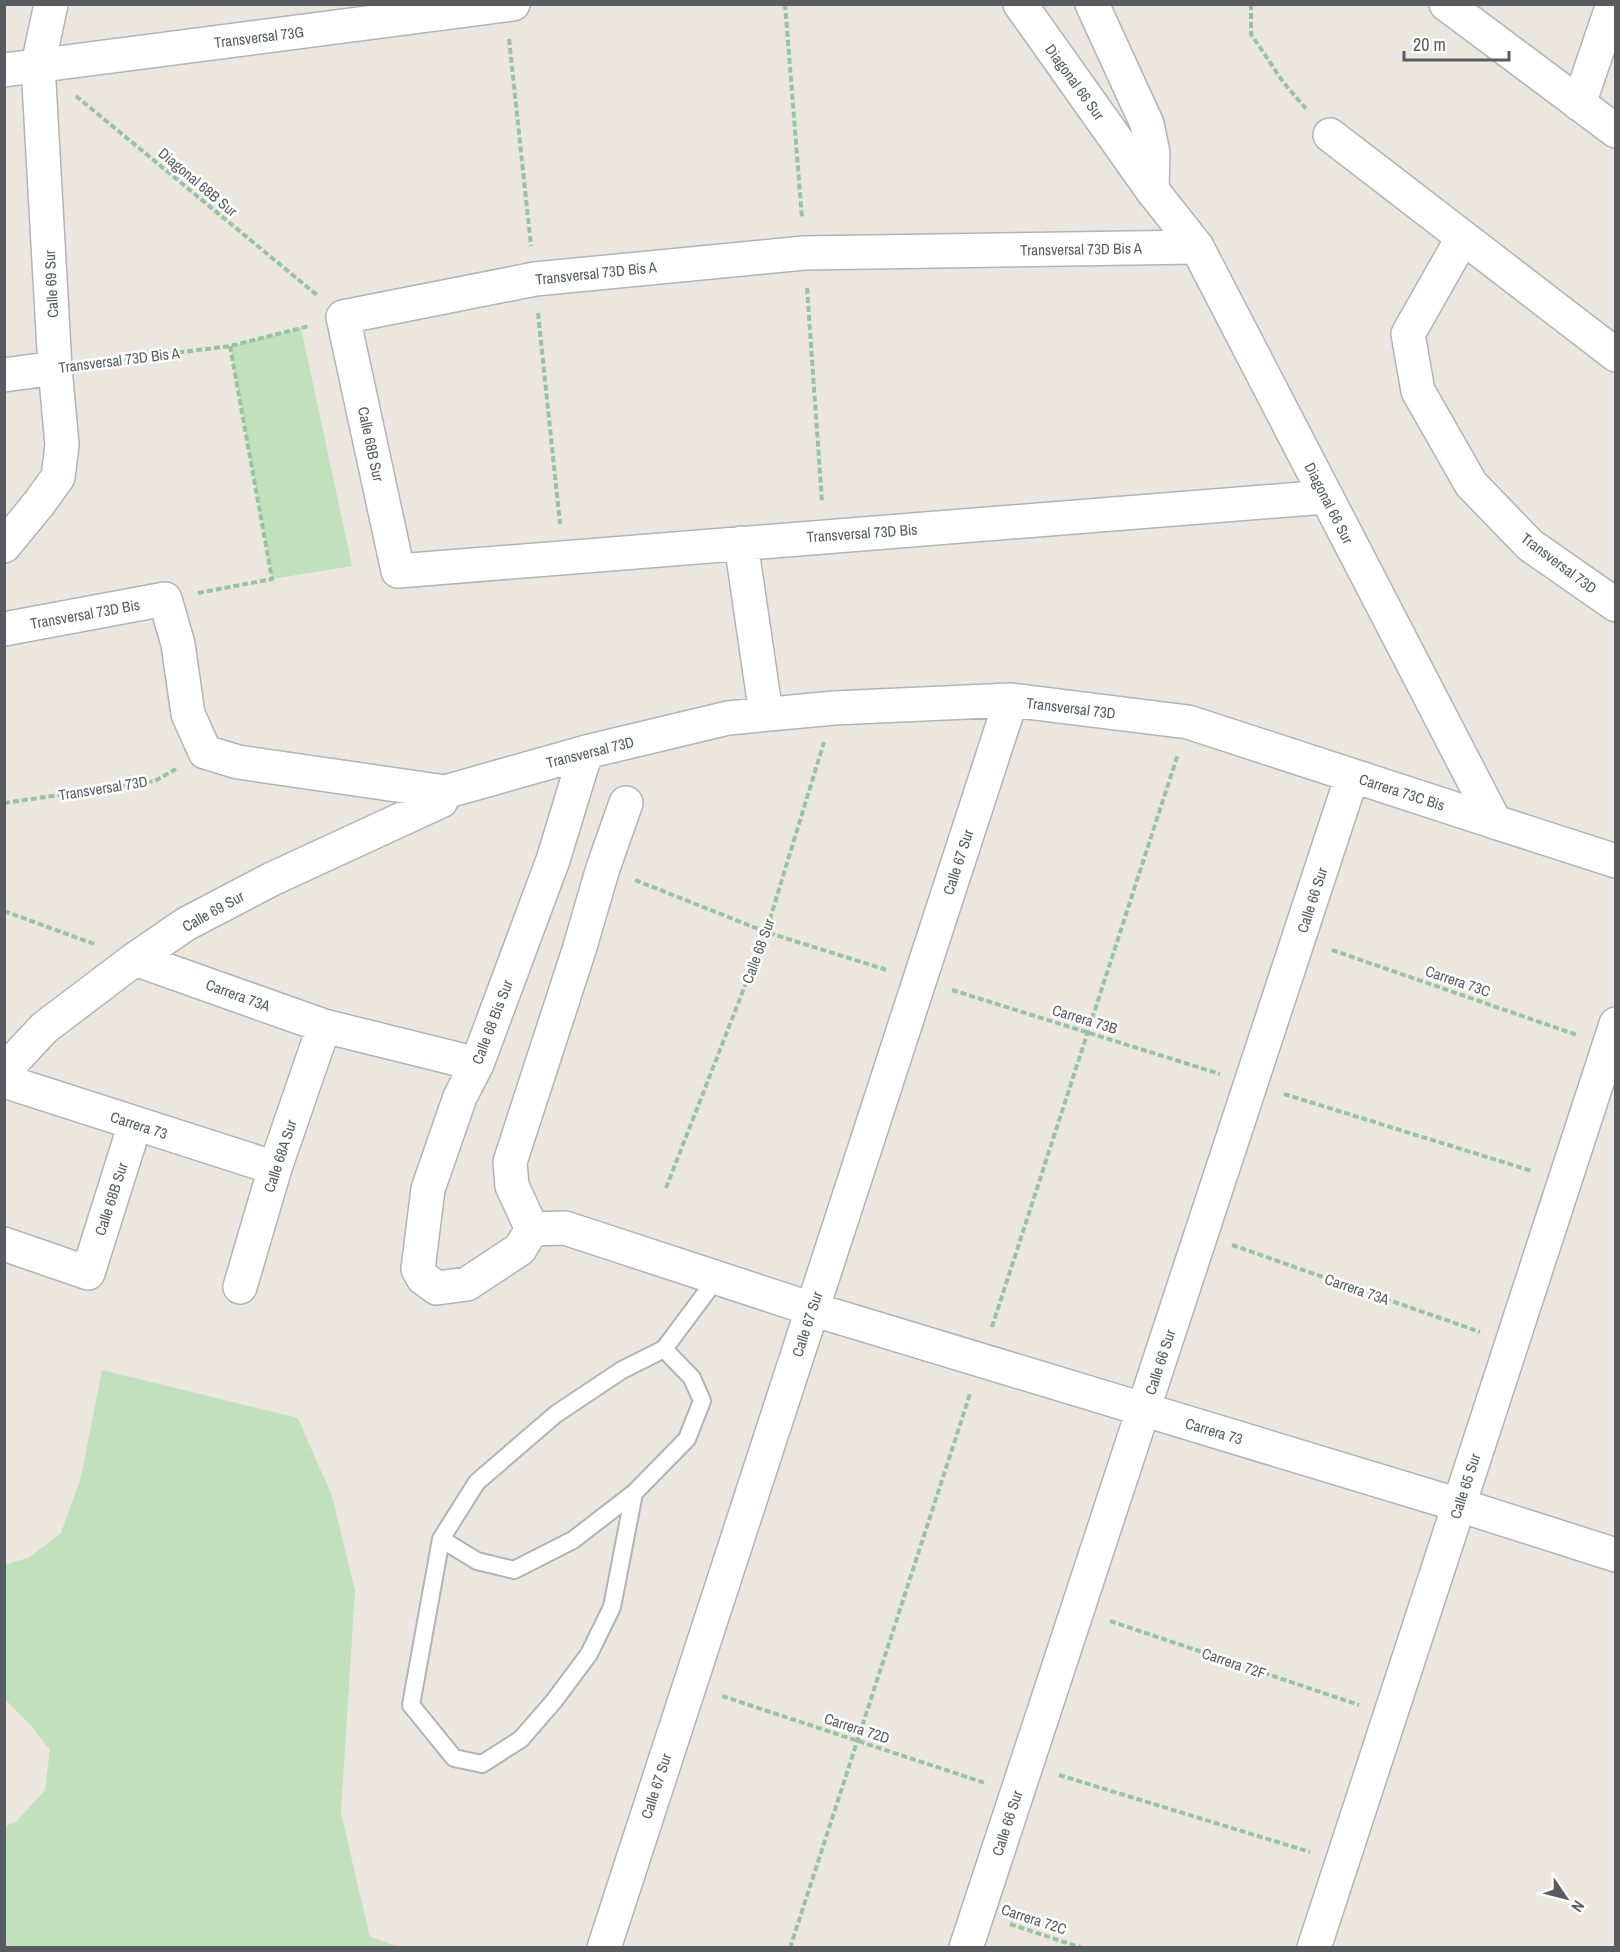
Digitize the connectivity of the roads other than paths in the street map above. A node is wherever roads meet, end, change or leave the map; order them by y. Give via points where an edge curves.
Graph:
1 (51, 4) edge
2 (513, 4) edge
3 (1020, 4) edge
4 (1092, 4) edge
5 (1446, 4) edge
6 (1613, 4) edge
7 (38, 65) junction
8 (4, 70) edge
9 (1579, 104) junction
10 (1616, 130) edge
11 (1330, 135) road end
12 (1152, 190) junction
13 (1463, 237) junction
14 (1197, 247) junction
15 (343, 317) joint
16 (1616, 355) edge
17 (55, 368) junction
18 (4, 375) edge
19 (1326, 497) junction
20 (741, 543) junction
21 (4, 546) edge
22 (398, 571) joint
23 (1616, 605) edge
24 (4, 628) edge
25 (1011, 700) junction
26 (766, 714) junction
27 (1188, 722) joint
28 (205, 752) joint
29 (586, 752) junction
30 (1352, 776) junction
31 (445, 792) junction
32 (626, 803) dead end
33 (1495, 822) junction
34 (1616, 861) edge
35 (135, 959) junction
36 (324, 1026) junction
37 (1612, 1035) edge
38 (477, 1064) junction
39 (4, 1071) edge
40 (4, 1081) edge
41 (135, 1124) junction
42 (275, 1168) junction
43 (532, 1229) junction
44 (4, 1244) edge
45 (717, 1278) junction
46 (240, 1287) dead end
47 (813, 1309) junction
48 (664, 1349) junction
49 (1144, 1409) junction
50 (634, 1493) junction
51 (1459, 1505) junction
52 (441, 1539) junction
53 (1616, 1555) edge
54 (604, 1947) edge
55 (966, 1947) edge
56 (1314, 1947) edge

1 - 7 street, Calle 69 Sur
2 - 7 street, Transversal 73G
3 - 12 street, Diagonal 66 Sur
4 - 12 street via 1147,124 1153,153
5 - 9 street
6 - 9 street
7 - 8 street, Transversal 73G
7 - 17 street, Calle 69 Sur
9 - 10 street
11 - 13 street
12 - 14 street, Diagonal 66 Sur
13 - 16 street
13 - 23 street, Transversal 73D via 1408,334 1418,391 1471,484 1530,544
14 - 15 street, Transversal 73D Bis A via 804,253 535,279
14 - 19 street, Diagonal 66 Sur
15 - 22 street, Calle 68B Sur
17 - 18 street, Transversal 73D Bis A
17 - 21 street, Calle 69 Sur via 62,445 58,477
19 - 20 street, Transversal 73D Bis
19 - 33 street, Diagonal 66 Sur
20 - 22 street, Transversal 73D Bis
20 - 26 street
24 - 28 street, Transversal 73D Bis via 165,599 178,644 189,714
25 - 26 street, Transversal 73D
25 - 27 street, Transversal 73D
25 - 47 street, Calle 67 Sur
26 - 29 street, Transversal 73D via 728,718
27 - 30 street, Carrera 73C Bis
28 - 31 street, Transversal 73D via 238,762
29 - 31 street, Transversal 73D
29 - 38 street, Calle 68 Bis Sur via 553,860
30 - 33 street, Carrera 73C Bis
30 - 49 street, Calle 66 Sur
31 - 35 street, Calle 69 Sur via 441,801 262,884 186,924
32 - 43 street via 510,1162 512,1186
33 - 34 street, Carrera 73C Bis
35 - 36 street, Carrera 73A
35 - 39 street, Calle 69 Sur via 44,1028
36 - 38 street, Carrera 73A
36 - 42 street, Calle 68A Sur
37 - 51 street, Calle 65 Sur
38 - 43 street, Calle 68 Bis Sur via 460,1097 428,1189 418,1269 437,1288 466,1284 520,1249
40 - 41 street, Carrera 73
41 - 42 street, Carrera 73
41 - 44 street, Calle 68B Sur via 88,1273
42 - 46 street, Calle 68A Sur
43 - 45 street, Carrera 73 via 565,1228
45 - 47 street, Carrera 73
45 - 48 lane
47 - 49 street, Carrera 73
47 - 54 street, Calle 67 Sur
48 - 50 lane via 692,1378 702,1401 687,1438
48 - 52 lane via 622,1370 556,1414 477,1482
49 - 51 street, Carrera 73
49 - 55 street, Calle 66 Sur
50 - 52 lane via 573,1540 514,1570 477,1560
50 - 52 lane via 612,1607 589,1654 521,1739 482,1764 454,1758 411,1705
51 - 53 street, Carrera 73
51 - 56 street, Calle 65 Sur

